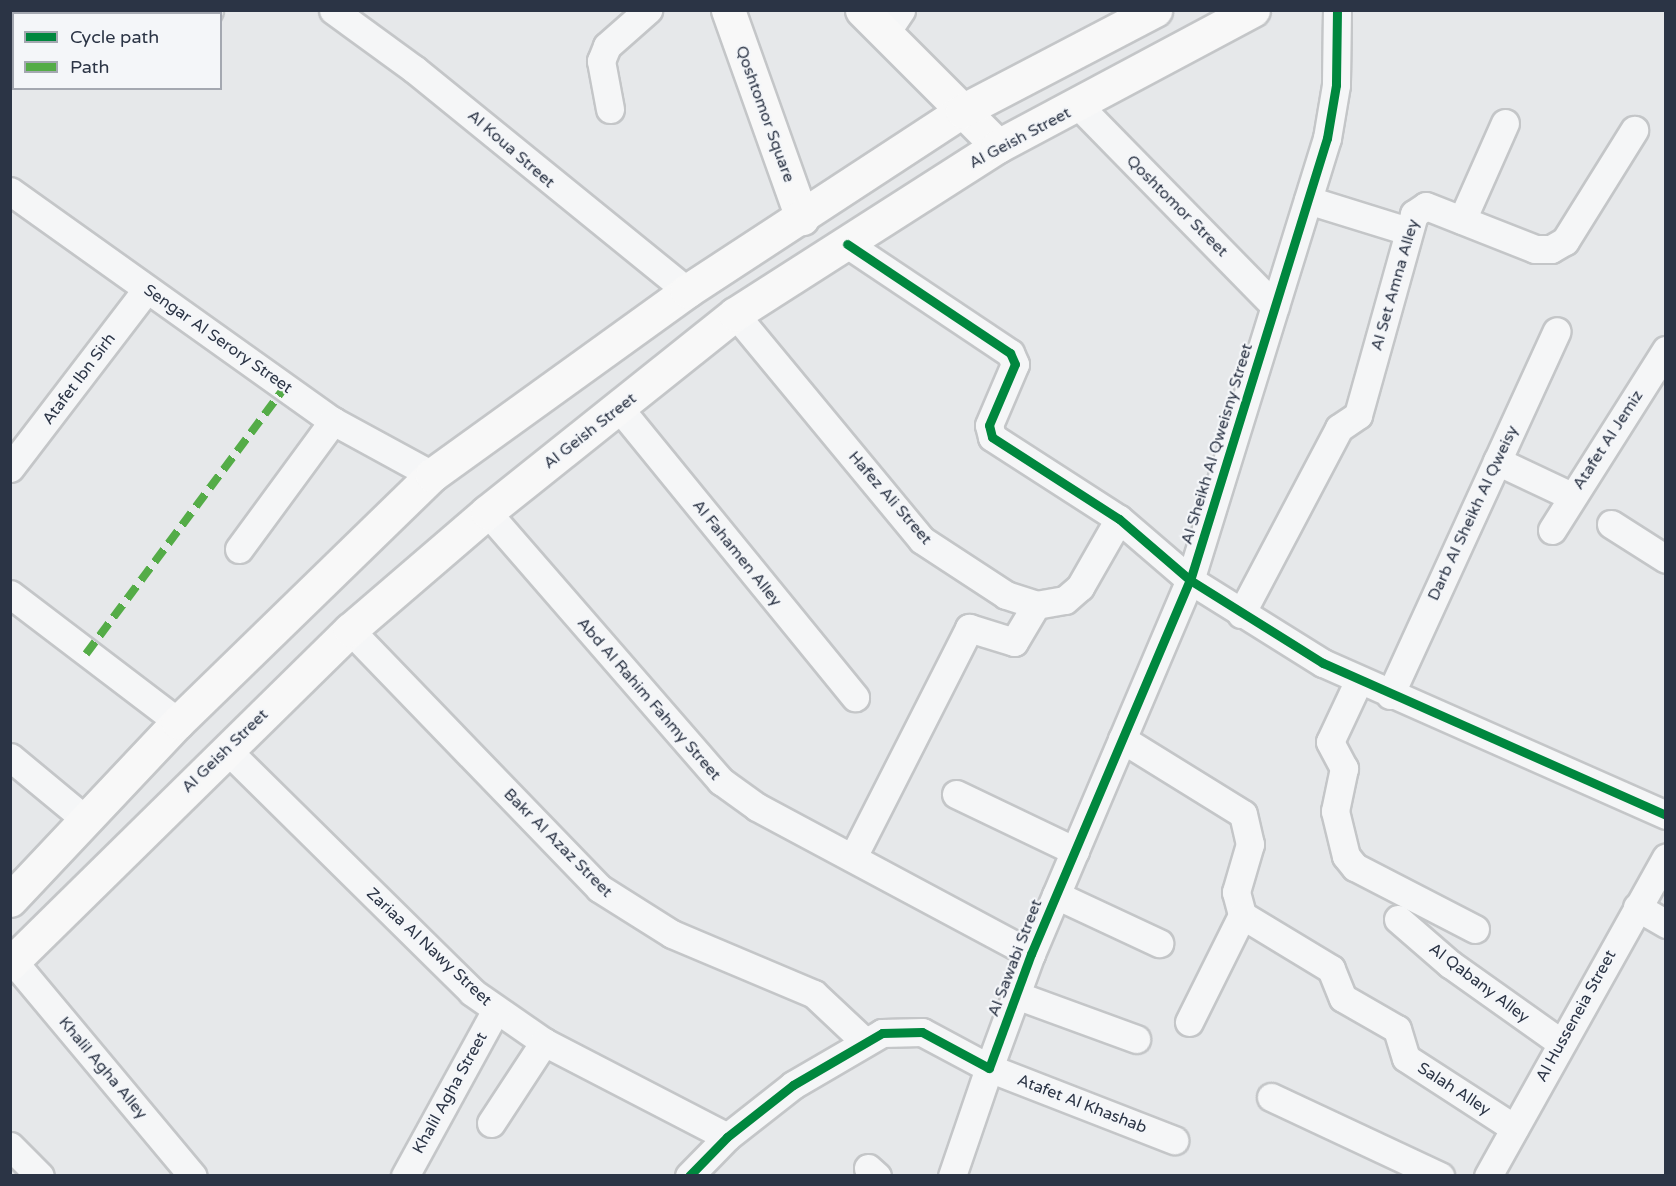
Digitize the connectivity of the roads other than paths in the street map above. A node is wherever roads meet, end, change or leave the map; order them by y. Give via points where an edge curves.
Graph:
1 (333, 10) edge
2 (648, 10) edge
3 (728, 10) edge
4 (862, 10) edge
5 (1155, 10) edge
6 (1254, 10) edge
7 (1337, 10) edge
8 (894, 21) edge
9 (1079, 106) junction
10 (610, 109) dead end
11 (962, 111) junction
12 (1505, 123) dead end
13 (1634, 130) dead end
14 (998, 146) junction
15 (12, 195) edge
16 (1308, 200) junction
17 (802, 218) junction
18 (1462, 220) junction
19 (1408, 231) junction
20 (847, 244) junction
21 (147, 289) junction
22 (687, 291) junction
23 (1275, 306) junction
24 (735, 314) junction
25 (1557, 331) dead end
26 (1665, 350) edge
27 (620, 409) junction
28 (333, 421) junction
29 (1497, 461) junction
30 (10, 468) edge
31 (432, 475) junction
32 (1571, 496) junction
33 (487, 512) junction
34 (1119, 519) junction
35 (1611, 524) dead end
36 (1552, 530) dead end
37 (239, 549) dead end
38 (1665, 559) edge
39 (1190, 580) junction
40 (10, 594) edge
41 (1036, 605) junction
42 (1241, 614) junction
43 (350, 630) junction
44 (1359, 680) junction
45 (1390, 695) junction
46 (855, 697) dead end
47 (178, 722) junction
48 (1122, 740) junction
49 (226, 749) junction
50 (10, 757) edge
51 (956, 794) dead end
52 (1665, 815) edge
53 (86, 820) junction
54 (1075, 851) junction
55 (853, 857) junction
56 (1665, 857) edge
57 (1056, 896) junction
58 (10, 900) edge
59 (1637, 908) junction
60 (1242, 915) junction
61 (1398, 919) dead end
62 (1665, 924) edge
63 (1475, 929) dead end
64 (1159, 943) dead end
65 (1031, 954) junction
66 (12, 962) edge
67 (1016, 995) junction
68 (496, 1010) junction
69 (1189, 1022) dead end
70 (863, 1040) junction
71 (1136, 1040) dead end
72 (544, 1042) junction
73 (1561, 1043) junction
74 (989, 1068) junction
75 (1271, 1097) dead end
76 (491, 1123) dead end
77 (1514, 1128) junction
78 (727, 1137) junction
79 (1174, 1140) dead end
80 (10, 1146) edge
81 (956, 1174) edge
82 (40, 1176) edge
83 (193, 1176) edge
84 (405, 1176) edge
85 (689, 1176) edge
86 (1440, 1176) edge
87 (1488, 1176) edge

1 - 22 street, Al Koua Street via 414,69
2 - 10 street via 607,46 601,61
3 - 17 main road, Qoshtomor Square
4 - 8 main road
5 - 11 main road
6 - 9 main road, Al Geish Street
7 - 16 street, Al Sheikh Al Qweisny Street via 1336,85
8 - 11 main road
9 - 14 main road, Al Geish Street
9 - 23 street, Qoshtomor Street
11 - 14 main road
11 - 17 main road
12 - 18 street
13 - 18 street, Al Set Amna Alley via 1559,246 1535,249
14 - 20 main road, Al Geish Street
15 - 21 street, Sengar Al Serory Street
16 - 19 street
16 - 23 street, Al Sheikh Al Qweisny Street
17 - 22 main road
18 - 19 street, Al Set Amna Alley via 1425,206 1414,214
19 - 42 street, Al Set Amna Alley via 1358,415 1339,428
20 - 24 main road, Al Geish Street
20 - 34 street via 1014,357 988,432
21 - 28 street, Sengar Al Serory Street
21 - 30 street, Atafet Ibn Sirh
22 - 31 main road
23 - 39 street, Al Sheikh Al Qweisny Street
24 - 27 main road, Al Geish Street
24 - 41 street, Hafez Ali Street via 922,540 1006,595
25 - 29 street, Darb Al Sheikh Al Qweisy
26 - 32 street, Atafet Al Jemiz
27 - 33 main road, Al Geish Street
27 - 46 street, Al Fahamen Alley
28 - 31 street, Sengar Al Serory Street
28 - 37 street
29 - 32 street
29 - 45 street, Darb Al Sheikh Al Qweisy
31 - 47 main road
32 - 36 street, Atafet Al Jemiz
33 - 43 main road, Al Geish Street
33 - 55 street, Abd Al Rahim Fahmy Street via 707,768 757,807
34 - 39 street
34 - 41 street via 1080,587 1059,603
35 - 38 street
39 - 42 street
39 - 48 street, Al Sawabi Street
40 - 47 street
41 - 55 street via 1014,642 969,628
42 - 44 street
43 - 49 main road, Al Geish Street
43 - 70 street, Bakr Al Azaz Street via 599,888 672,934 814,994
44 - 45 street
44 - 63 street via 1330,742 1344,768 1335,811 1346,856 1355,867
45 - 52 street
47 - 53 main road
48 - 54 street, Al Sawabi Street
48 - 60 street via 1243,814 1250,844 1236,892
49 - 66 main road, Al Geish Street
49 - 68 street, Zariaa Al Nawy Street
50 - 53 street
51 - 54 street
53 - 58 main road
54 - 57 street, Al Sawabi Street
55 - 65 street, Abd Al Rahim Fahmy Street
56 - 59 street, Al Husseneia Street
57 - 64 street
57 - 65 street, Al Sawabi Street
59 - 62 street
59 - 73 street, Al Husseneia Street
60 - 69 street
60 - 77 street, Salah Alley via 1330,969 1343,998 1397,1029 1406,1058
61 - 73 street, Al Qabany Alley via 1450,964
65 - 67 street, Al Sawabi Street
66 - 83 street, Khalil Agha Alley
67 - 71 street
67 - 74 street, Al Sawabi Street
68 - 72 street, Zariaa Al Nawy Street
68 - 84 street, Khalil Agha Street
70 - 74 street via 902,1029 922,1032
70 - 78 street
72 - 76 street
72 - 78 street, Zariaa Al Nawy Street
73 - 77 street, Al Husseneia Street
74 - 79 street, Atafet Al Khashab
74 - 81 street, Al Sawabi Street
75 - 86 street
77 - 87 street, Al Husseneia Street
78 - 85 street
80 - 82 street

